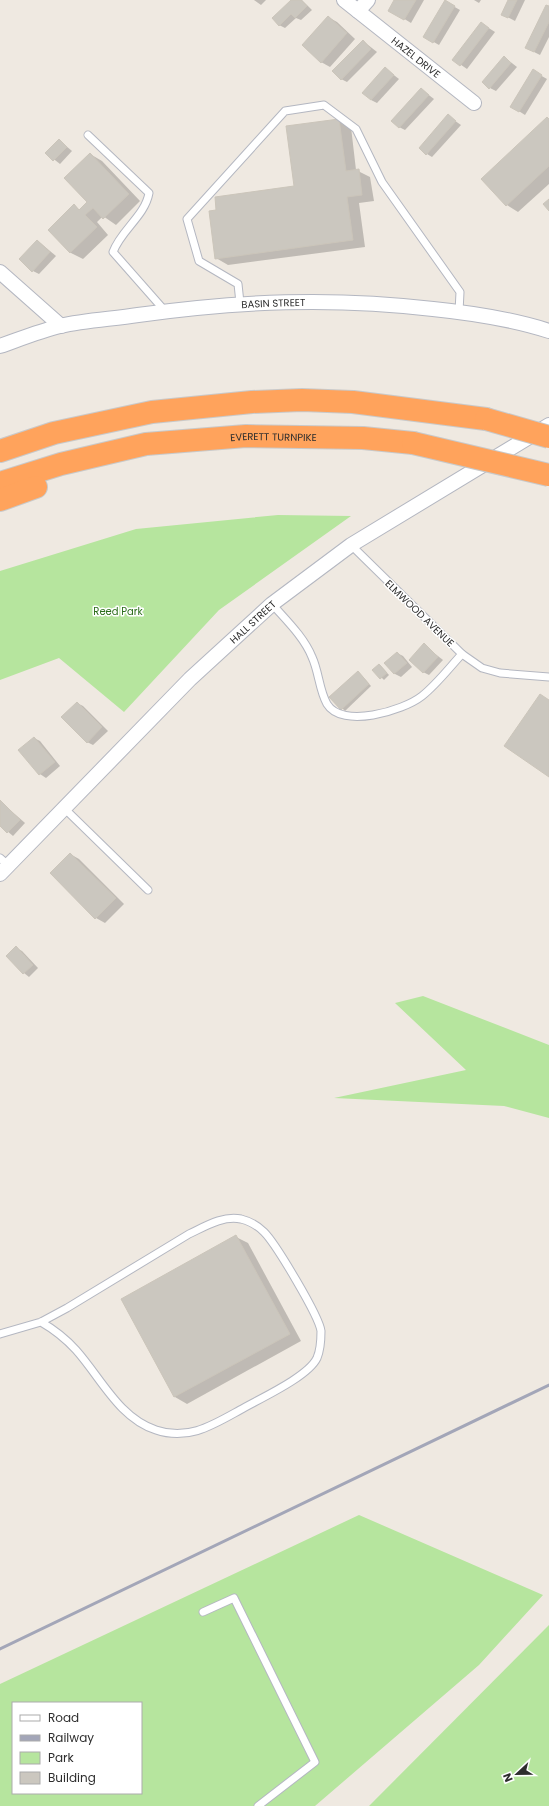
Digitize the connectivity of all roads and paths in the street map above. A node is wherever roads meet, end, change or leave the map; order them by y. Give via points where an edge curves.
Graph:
1 (344, 0) edge
2 (368, 0) edge
3 (358, 11) junction
4 (474, 103) dead end
5 (88, 135) dead end
6 (0, 272) edge
7 (240, 303) junction
8 (166, 311) junction
9 (459, 312) junction
10 (60, 326) junction
11 (549, 331) edge
12 (0, 346) edge
13 (549, 425) edge
14 (549, 437) edge
15 (146, 444) junction
16 (0, 451) edge
17 (549, 475) edge
18 (0, 484) edge
19 (0, 500) edge
20 (351, 545) junction
21 (272, 604) junction
22 (462, 654) junction
23 (549, 677) edge
24 (64, 808) junction
25 (3, 866) edge
26 (148, 890) dead end
27 (41, 1322) junction
28 (0, 1334) edge
29 (203, 1612) dead end
30 (258, 1806) edge

1 - 3 street, HAZEL DRIVE
2 - 3 street
3 - 4 street, HAZEL DRIVE
5 - 8 lane via 149,193 147,203 116,242 113,252
6 - 10 street
7 - 8 street, BASIN STREET
7 - 9 street, BASIN STREET via 353,302
7 - 9 lane via 238,284 200,261 187,219 286,111 324,105 356,129 382,182 460,292
8 - 10 street, BASIN STREET
9 - 11 street, BASIN STREET via 517,322
10 - 12 street, BASIN STREET
13 - 20 street, HALL STREET
14 - 16 highway, bridge via 486,419 353,402 302,400 152,412 54,433
15 - 17 highway, EVERETT TURNPIKE, bridge via 246,436 363,438 413,443
15 - 18 highway, EVERETT TURNPIKE via 60,464
15 - 19 highway
20 - 21 street, HALL STREET
20 - 22 lane, ELMWOOD AVENUE
21 - 22 lane, ELMWOOD AVENUE via 306,645 313,658 327,704 335,713 359,717 396,710 411,704
21 - 24 street, HALL STREET via 190,679
22 - 23 lane via 482,668 500,674
24 - 25 street, HALL STREET
24 - 26 lane
27 - 27 lane via 189,1234 210,1224 240,1219 252,1223 274,1244 316,1316 321,1331 317,1358 309,1369 296,1379 197,1432 172,1434 140,1423 124,1410 77,1351 58,1332
27 - 28 lane
29 - 30 lane via 234,1598 315,1762

